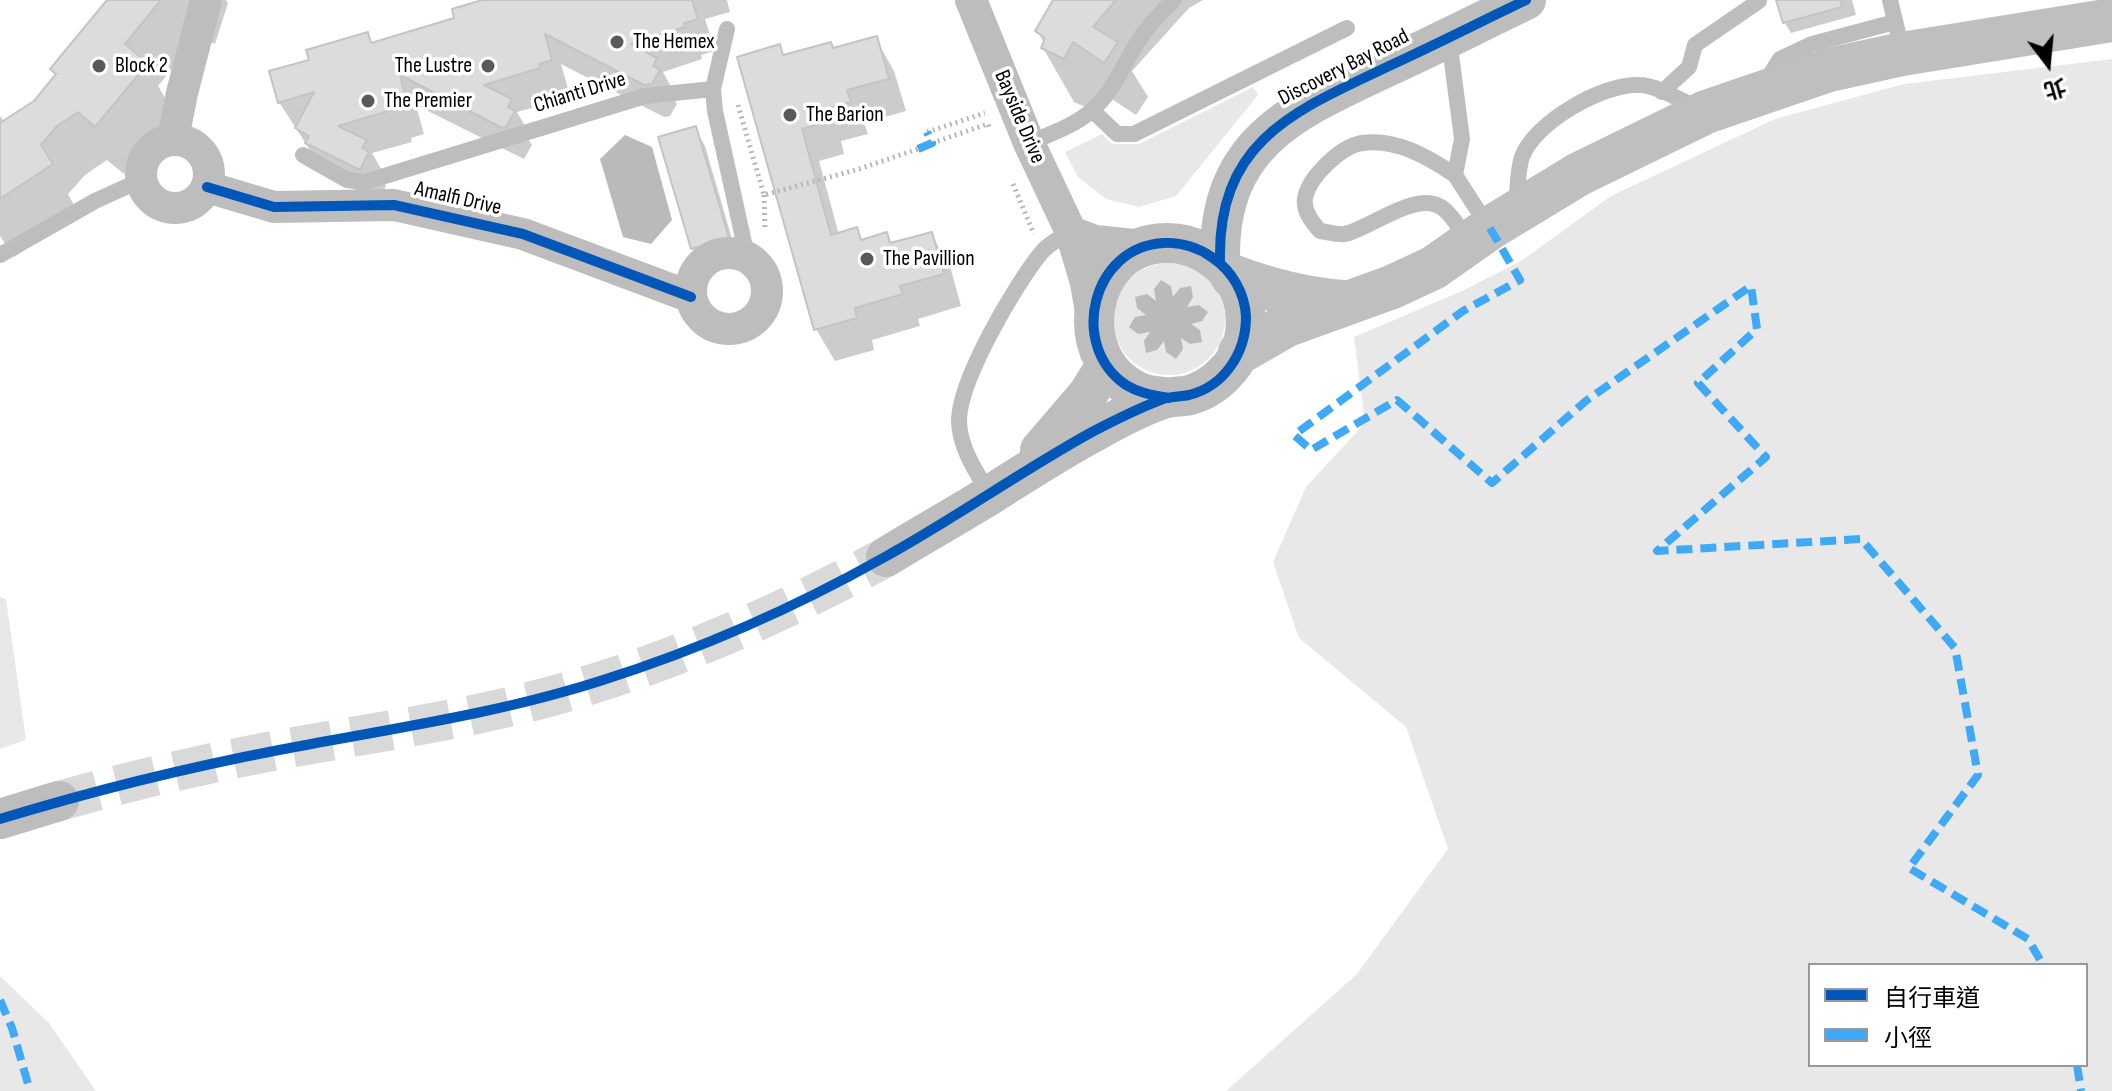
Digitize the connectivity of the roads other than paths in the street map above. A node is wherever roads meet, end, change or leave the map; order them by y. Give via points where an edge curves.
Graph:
1 (206, 0) edge
2 (971, 0) edge
3 (1174, 0) edge
4 (1526, 0) edge
5 (1890, 0) edge
6 (1759, 1) edge
7 (2112, 20) edge
8 (1347, 28) dead end
9 (727, 29) dead end
10 (1449, 38) junction
11 (1899, 38) junction
12 (713, 89) junction
13 (1662, 92) junction
14 (1093, 111) junction
15 (1706, 112) junction
16 (173, 139) junction
17 (1029, 143) junction
18 (303, 155) dead end
19 (1455, 175) junction
20 (141, 180) junction
21 (207, 187) junction
22 (1231, 187) junction
23 (1491, 228) junction
24 (1071, 232) junction
25 (1155, 244) junction
26 (0, 255) edge
27 (747, 256) junction
28 (1226, 269) junction
29 (691, 297) junction
30 (1346, 302) junction
31 (1092, 318) junction
32 (1240, 352) junction
33 (1106, 365) junction
34 (1168, 398) junction
35 (990, 495) junction
36 (886, 557) tunnel mouth
37 (59, 801) tunnel mouth
38 (0, 819) edge

1 - 16 street
2 - 17 street, Bayside Drive
3 - 14 lane via 1139,40
4 - 10 street, Discovery Bay Road
5 - 11 lane
6 - 13 lane via 1695,45 1689,67
7 - 11 main road
8 - 14 lane via 1134,134 1117,134
9 - 12 lane
10 - 19 lane via 1462,139
10 - 22 street, Discovery Bay Road via 1313,102 1277,125
11 - 15 main road via 1829,70
12 - 18 lane, Chianti Drive via 645,96 365,182 347,180
12 - 27 lane
13 - 15 lane
13 - 23 lane via 1641,84 1613,87 1535,133
14 - 17 lane
15 - 23 main road via 1579,174
16 - 20 street via 152,148
16 - 21 street via 204,154
17 - 24 street, Bayside Drive
19 - 23 lane
19 - 23 lane via 1426,156 1391,144 1360,143 1315,177 1305,199 1309,218 1320,231 1342,235 1421,203
20 - 21 street via 151,199 171,208 193,204
20 - 26 lane
21 - 29 street, Amalfi Drive via 274,207 394,205 423,211 523,234
22 - 25 street, Discovery Bay Road via 1211,209
22 - 28 street, Discovery Bay Road via 1221,227
23 - 30 main road via 1433,268
24 - 25 street via 1095,241
24 - 31 street, Bayside Drive
24 - 35 lane via 1042,251 1012,297 962,401 963,445
25 - 28 street via 1188,246
25 - 31 street via 1111,270
27 - 29 street via 723,253 702,263
27 - 29 street, Amalfi Drive via 763,271 768,293 759,316 749,324 737,329 713,326 695,309
28 - 30 main road via 1270,290
28 - 32 street via 1246,308
30 - 32 main road via 1287,325
31 - 33 street via 1095,344
32 - 34 street via 1211,386
33 - 34 street via 1144,394
33 - 35 street via 1067,422
34 - 35 street via 1093,432
35 - 36 street
37 - 38 street

